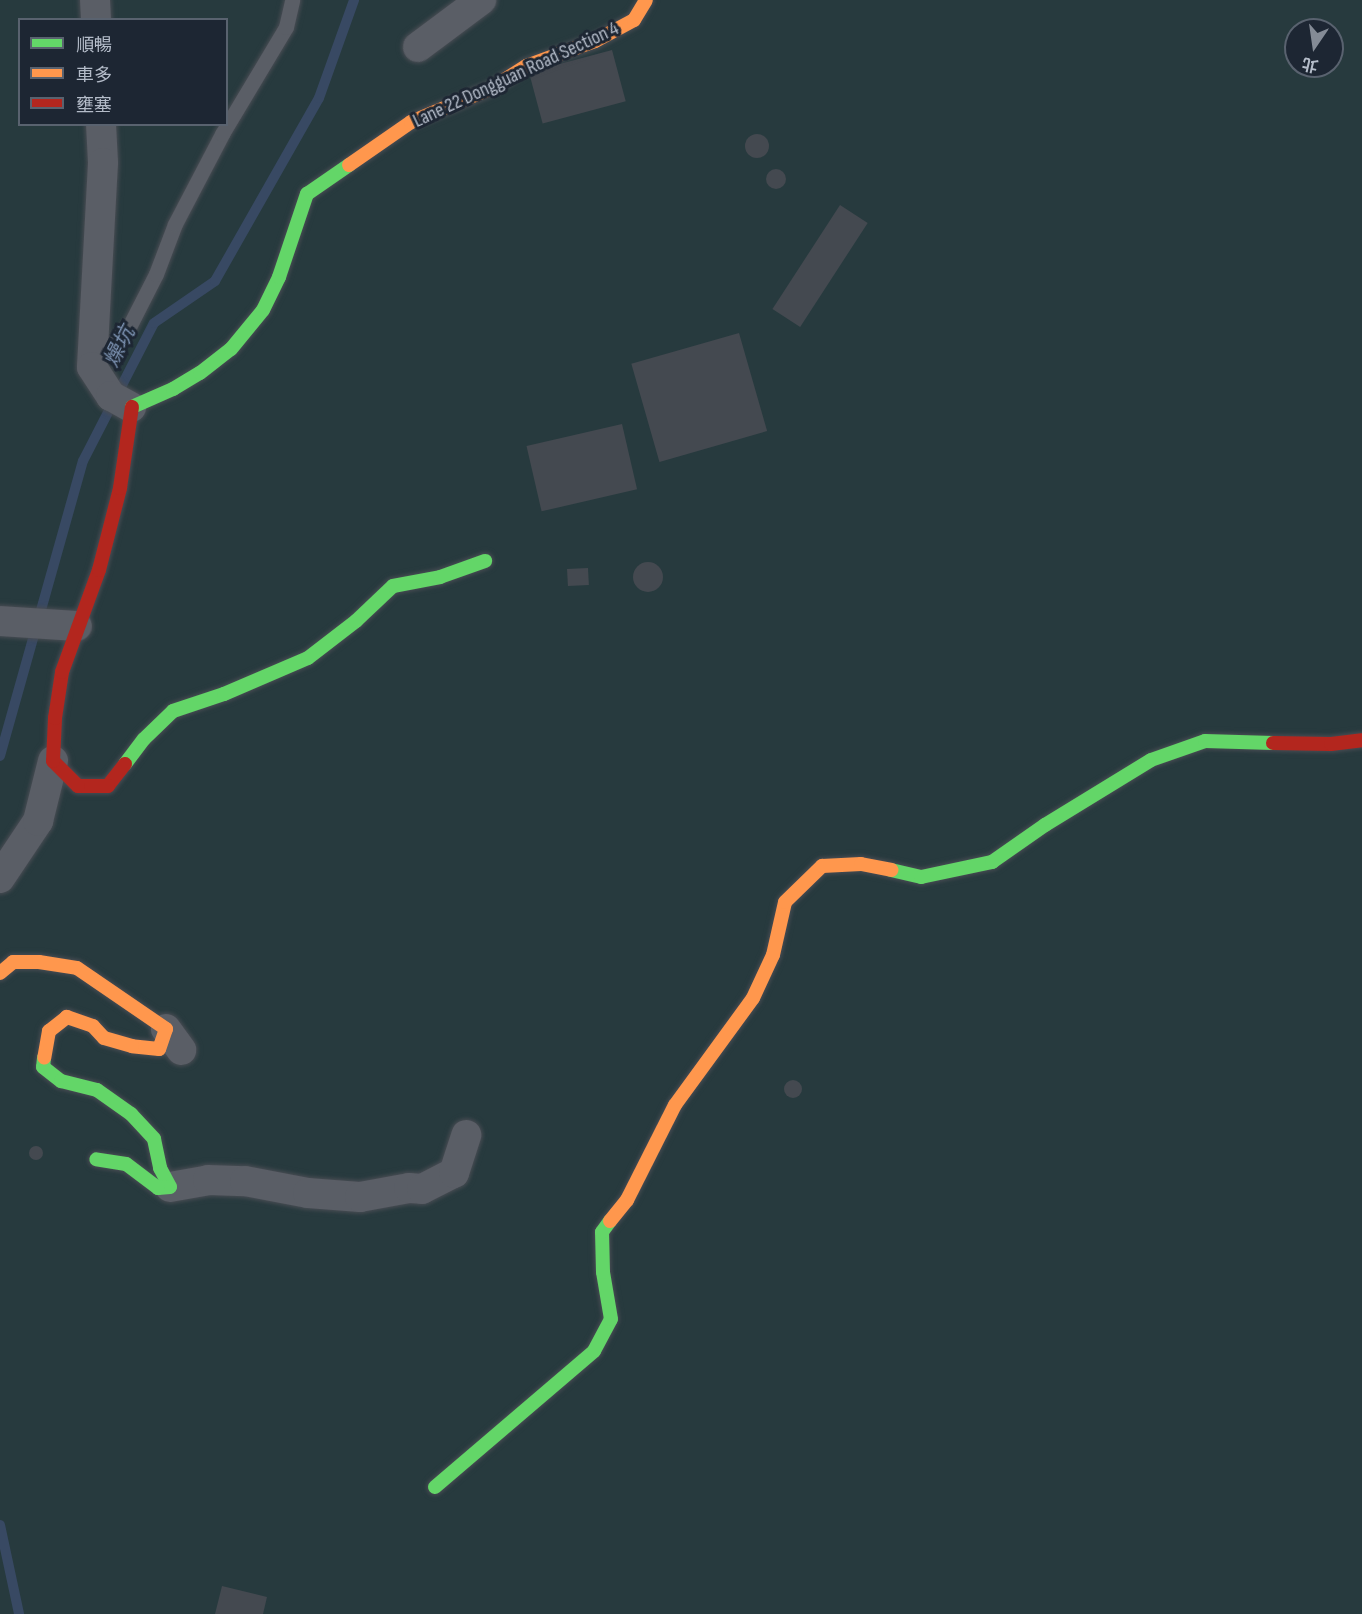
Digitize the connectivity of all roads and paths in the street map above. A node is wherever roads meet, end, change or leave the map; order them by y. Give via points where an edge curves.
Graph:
1 (95, 0) edge
2 (292, 0) edge
3 (481, 0) edge
4 (646, 0) edge
5 (96, 18) edge
6 (418, 47) dead end
7 (228, 124) edge
8 (101, 126) edge
9 (227, 126) edge
10 (92, 367) junction
11 (131, 407) junction
12 (484, 561) dead end
13 (0, 621) edge
14 (77, 626) junction
15 (1362, 740) edge
16 (53, 761) junction
17 (0, 878) edge
18 (0, 973) edge
19 (466, 1135) dead end
20 (96, 1159) dead end
21 (170, 1187) junction
22 (435, 1487) dead end

1 - 5 street
2 - 7 lane via 286,27
3 - 6 street
4 - 11 street, Lane 22 Dongguan Road Section 4 via 634,20 595,41 526,66 492,88 411,122 307,194 264,310 231,349 200,373
8 - 10 street via 103,163
9 - 10 lane via 175,224 156,274 129,327
10 - 11 street via 111,396
11 - 14 street via 120,488 99,570
12 - 16 street via 440,577 393,586 308,658 224,694 172,711 144,739 108,786 78,786
13 - 14 street
14 - 16 street via 62,672 54,718
15 - 22 street via 1331,744 1205,741 1151,760 992,862 950,872 921,877 861,864 822,866 785,902 773,955 753,998 675,1105 627,1200 602,1232 603,1272 611,1318 594,1351
16 - 17 street via 38,821
18 - 21 street via 13,962 77,968 174,1040 159,1048 132,1046 104,1038 93,1026 67,1017 49,1031 43,1067 61,1082 97,1090 131,1114 154,1139 160,1168
19 - 21 street via 453,1173 422,1189 360,1197 244,1181 208,1180
20 - 21 street via 126,1164 158,1188

